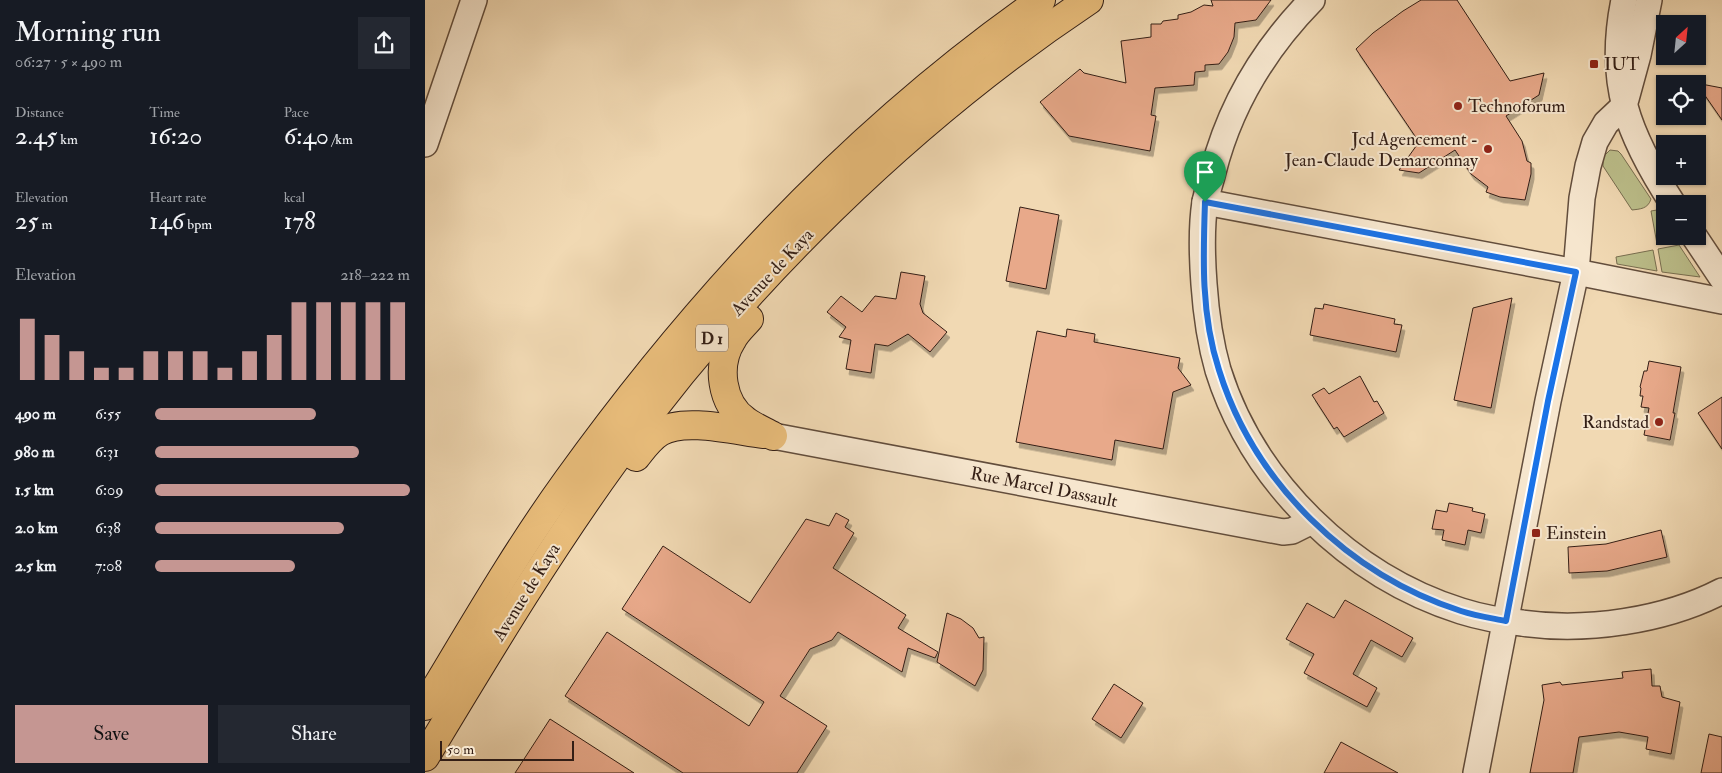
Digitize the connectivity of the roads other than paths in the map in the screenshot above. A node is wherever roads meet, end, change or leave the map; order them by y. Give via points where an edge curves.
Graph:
1 (474, 0) edge
2 (1041, 0) edge
3 (1089, 0) edge
4 (1312, 0) edge
5 (1624, 0) edge
6 (1649, 0) edge
7 (1053, 24) junction
8 (1624, 106) junction
9 (425, 144) edge
10 (1668, 195) edge
11 (1205, 202) junction
12 (1700, 245) edge
13 (1576, 272) junction
14 (1722, 278) edge
15 (1722, 301) edge
16 (773, 436) junction
17 (1312, 520) junction
18 (1722, 591) edge
19 (510, 618) junction
20 (1506, 621) junction
21 (425, 706) edge
22 (425, 756) edge
23 (1476, 773) edge

1 - 9 street
2 - 21 main road, Avenue de Kaya / D 1 via 891,119 795,210 698,314 566,482
3 - 7 main road, Avenue de Kaya / D 1
4 - 11 street via 1287,25 1261,61 1237,105 1218,150
5 - 8 street via 1617,53
6 - 8 street
7 - 16 main road via 818,242 731,340 723,372 727,398 745,421
7 - 19 main road, Avenue de Kaya / D 1 via 905,143 811,229 771,272 674,383 616,457
8 - 10 street via 1640,149
8 - 13 street via 1606,123 1587,166
11 - 13 street
11 - 17 street via 1205,297 1218,370 1251,443 1279,483
12 - 14 street
13 - 15 street
13 - 20 street
16 - 17 street, Rue Marcel Dassault via 1283,532 1292,531
16 - 19 main road via 698,424 678,425 661,431 647,442
17 - 20 street via 1349,553 1421,596 1462,612
18 - 20 street via 1706,600 1655,615 1603,624 1539,626
19 - 22 main road, Avenue de Kaya / D 1
20 - 23 street

